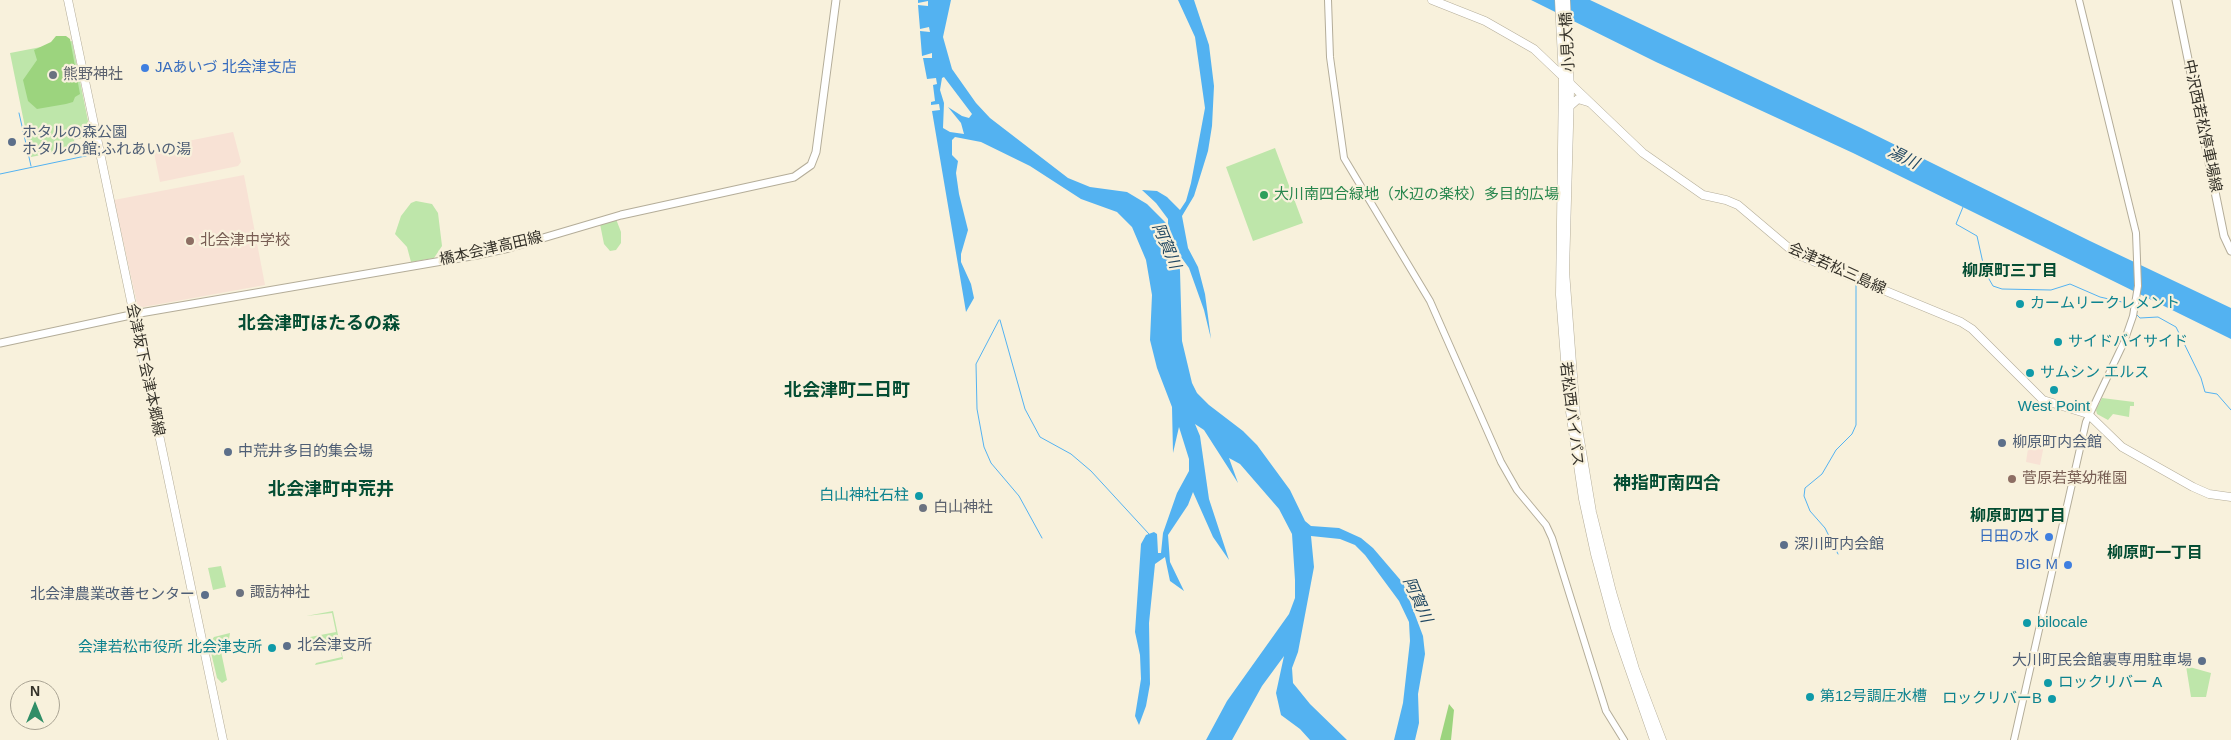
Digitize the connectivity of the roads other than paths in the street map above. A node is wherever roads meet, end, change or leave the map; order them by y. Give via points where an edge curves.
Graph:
1 (68, 0) edge
2 (836, 0) edge
3 (1328, 0) edge
4 (1432, 0) edge
5 (1559, 0) edge
6 (1566, 0) edge
7 (2079, 0) edge
8 (2176, 0) edge
9 (1563, 32) junction
10 (1562, 54) junction
11 (1546, 59) junction
12 (1563, 77) junction
13 (1570, 84) junction
14 (1588, 102) junction
15 (1570, 106) junction
16 (2231, 251) edge
17 (133, 314) junction
18 (0, 342) edge
19 (2088, 414) junction
20 (2231, 497) edge
21 (223, 740) edge
22 (1624, 740) edge
23 (1654, 740) edge
24 (1662, 740) edge
25 (2014, 740) edge

1 - 17 main road, 会津坂下会津本郷線
2 - 17 main road, 橋本会津高田線 via 816,152 811,164 800,175 621,215 477,255
3 - 22 street via 1330,49 1344,158 1430,301 1501,462 1517,490 1546,525 1598,689 1606,711
4 - 11 main road, 会津若松三島線 via 1507,32
5 - 9 main road, 小見大橋
6 - 9 main road, 小見大橋
7 - 19 street via 2136,233 2138,283 2134,310 2121,350
8 - 16 main road, 中沢西若松停車場線 via 2224,236
9 - 10 main road, 小見大橋
9 - 13 main road, 小見大橋
10 - 11 main road via 1557,59
10 - 12 main road, 小見大橋
11 - 12 main road, 会津若松三島線
12 - 13 main road, 会津若松三島線
12 - 23 main road, 若松西バイパス via 1560,295 1574,442 1587,520 1608,603
13 - 14 main road, 会津若松三島線
13 - 15 main road, 若松西バイパス
14 - 15 main road via 1578,99
14 - 19 main road, 会津若松三島線 via 1649,157 1703,195 1738,205 1796,254 1961,322 1972,329 2043,400
15 - 24 main road, 若松西バイパス via 1565,271 1576,416 1592,512 1612,592 1634,669
17 - 18 main road, 橋本会津高田線
17 - 21 main road, 会津坂下会津本郷線
19 - 20 main road, 会津若松三島線 via 2131,452 2206,493
19 - 25 street

